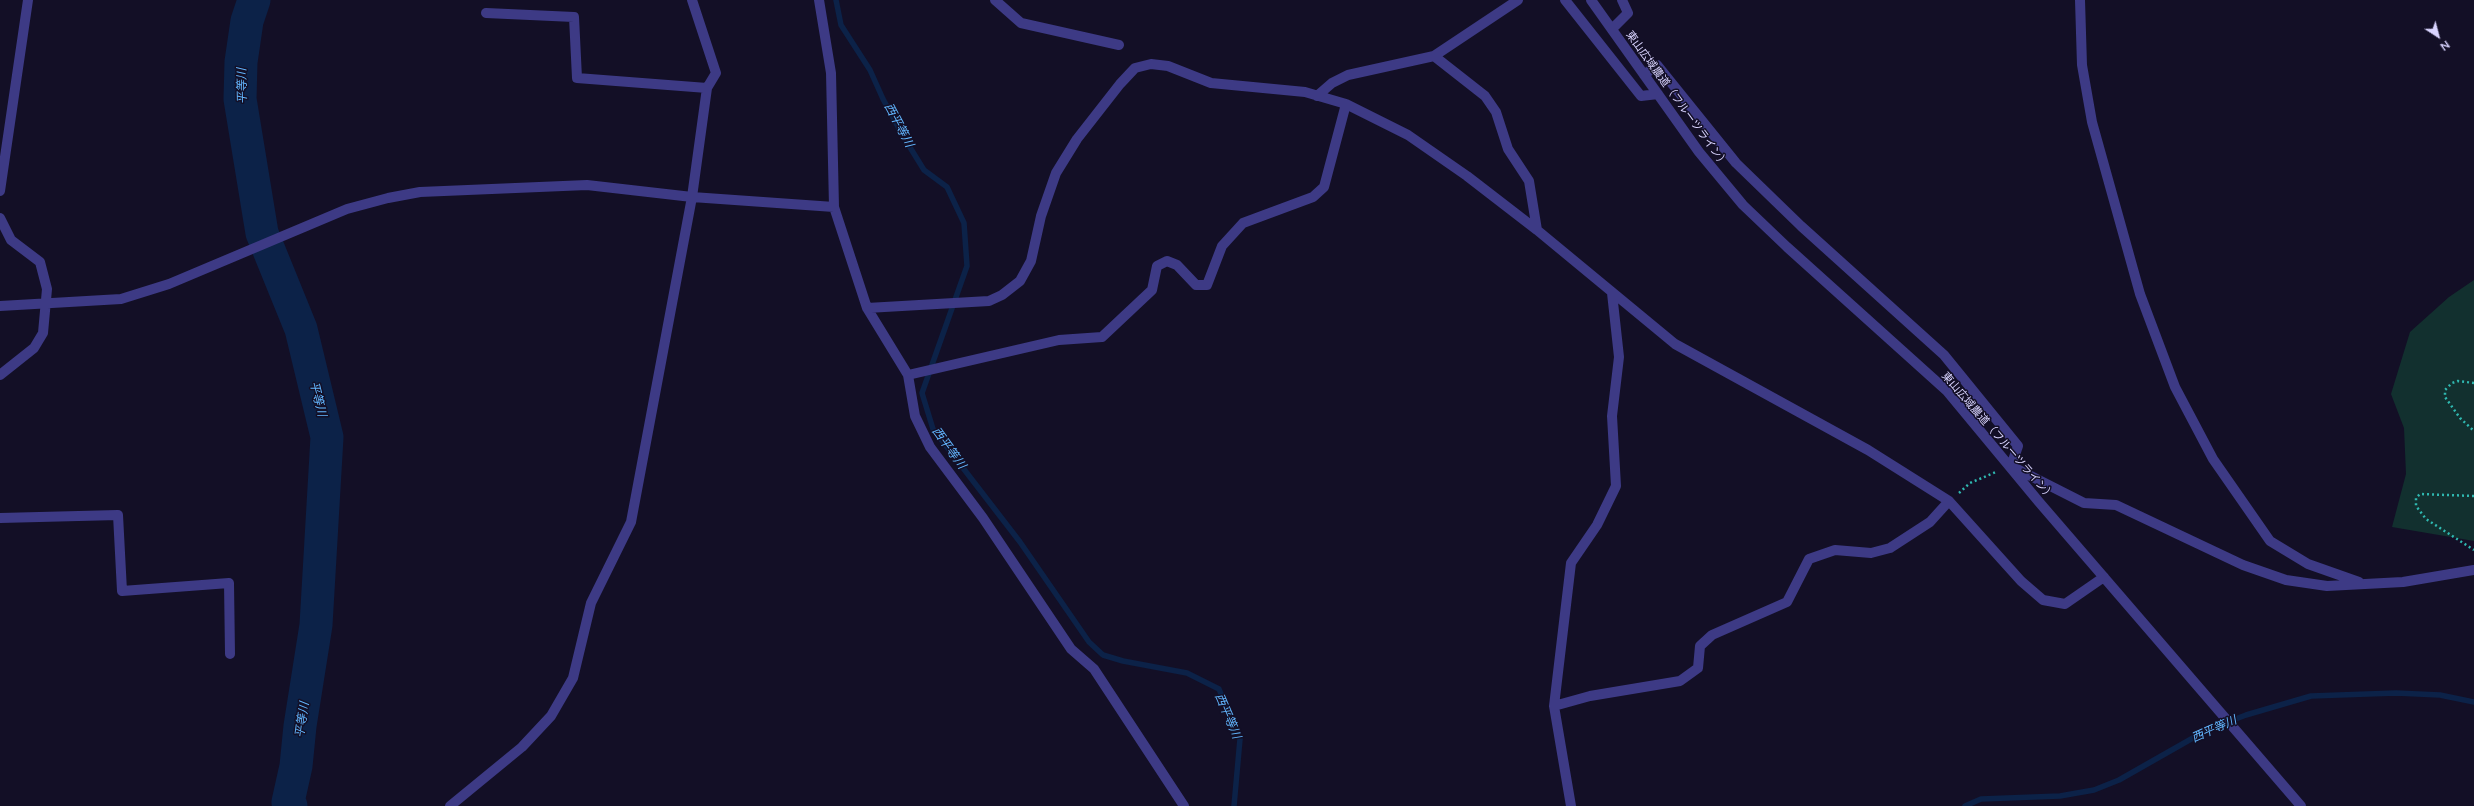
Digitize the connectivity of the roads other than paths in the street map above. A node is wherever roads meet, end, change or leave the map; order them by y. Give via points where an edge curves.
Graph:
1 (28, 0) edge
2 (692, 0) edge
3 (819, 0) edge
4 (995, 0) edge
5 (1518, 0) edge
6 (1565, 0) edge
7 (1592, 0) edge
8 (1622, 0) edge
9 (2080, 0) edge
10 (486, 13) dead end
11 (1612, 29) junction
12 (1119, 45) dead end
13 (1434, 56) junction
14 (1644, 76) junction
15 (708, 88) junction
16 (1658, 94) junction
17 (1317, 96) junction
18 (1346, 104) junction
19 (0, 191) edge
20 (692, 197) junction
21 (834, 207) junction
22 (0, 218) edge
23 (1537, 230) junction
24 (1612, 293) junction
25 (47, 304) junction
26 (0, 306) edge
27 (867, 308) junction
28 (911, 373) junction
29 (0, 375) edge
30 (2011, 466) junction
31 (1949, 501) junction
32 (0, 518) edge
33 (2474, 570) edge
34 (2104, 577) junction
35 (2364, 584) junction
36 (230, 654) dead end
37 (1554, 706) junction
38 (450, 806) edge
39 (1184, 806) edge
40 (1571, 806) edge
41 (2301, 806) edge

1 - 19 street
2 - 15 street via 716,73
3 - 21 street via 831,73
4 - 12 street via 1021,23
5 - 13 street
6 - 16 street via 1641,96
7 - 11 street, 東山広域農道（フルーツライン）
8 - 11 street via 1628,13
9 - 35 street via 2082,65 2092,122 2140,294 2175,387 2213,459 2270,541 2308,564
10 - 15 street via 574,17 577,78
11 - 14 street, 東山広域農道（フルーツライン）
13 - 17 street via 1348,74
13 - 23 street via 1485,96 1496,112 1508,148 1529,181
14 - 16 street, 東山広域農道（フルーツライン）
14 - 30 street via 1657,65 1736,163 1801,226 1944,355 2018,446
15 - 20 street
16 - 30 street, 東山広域農道（フルーツライン） via 1699,152 1743,205 1947,391
17 - 18 street
17 - 27 street via 1272,87 1211,83 1168,66 1151,64 1135,68 1077,139 1056,173 1041,216 1031,261 1023,278 989,301
18 - 23 street via 1408,135
18 - 28 street via 1324,187 1314,197 1243,223 1222,246 1207,285 1196,286 1176,265 1167,261 1157,266 1152,290 1102,337 1059,340
20 - 21 street
20 - 25 street via 587,186 420,192 347,209 169,284 121,299
20 - 38 street via 631,522 618,553 606,570 591,603 573,678 551,716 522,747
21 - 27 street
22 - 25 street via 12,240 40,262 45,275
23 - 24 street
24 - 31 street via 1675,344 1868,450
24 - 37 street via 1619,357 1612,416 1616,486 1597,525 1571,563
25 - 26 street
25 - 29 street via 43,333 34,348
27 - 28 street
28 - 39 street via 915,416 930,447 984,518 1071,649 1094,669
30 - 34 street, 東山広域農道（フルーツライン）
30 - 35 street via 2084,503 2116,505 2243,565 2286,580 2327,586
31 - 34 street via 2021,581 2044,600 2065,604
31 - 37 street via 1930,522 1890,548 1870,553 1835,550 1809,559 1786,602 1712,635 1700,646 1698,668 1680,681 1590,696
32 - 36 street via 118,515 122,591 229,584
33 - 35 street via 2403,582
34 - 41 street, 東山広域農道（フルーツライン） via 2216,704
37 - 40 street

